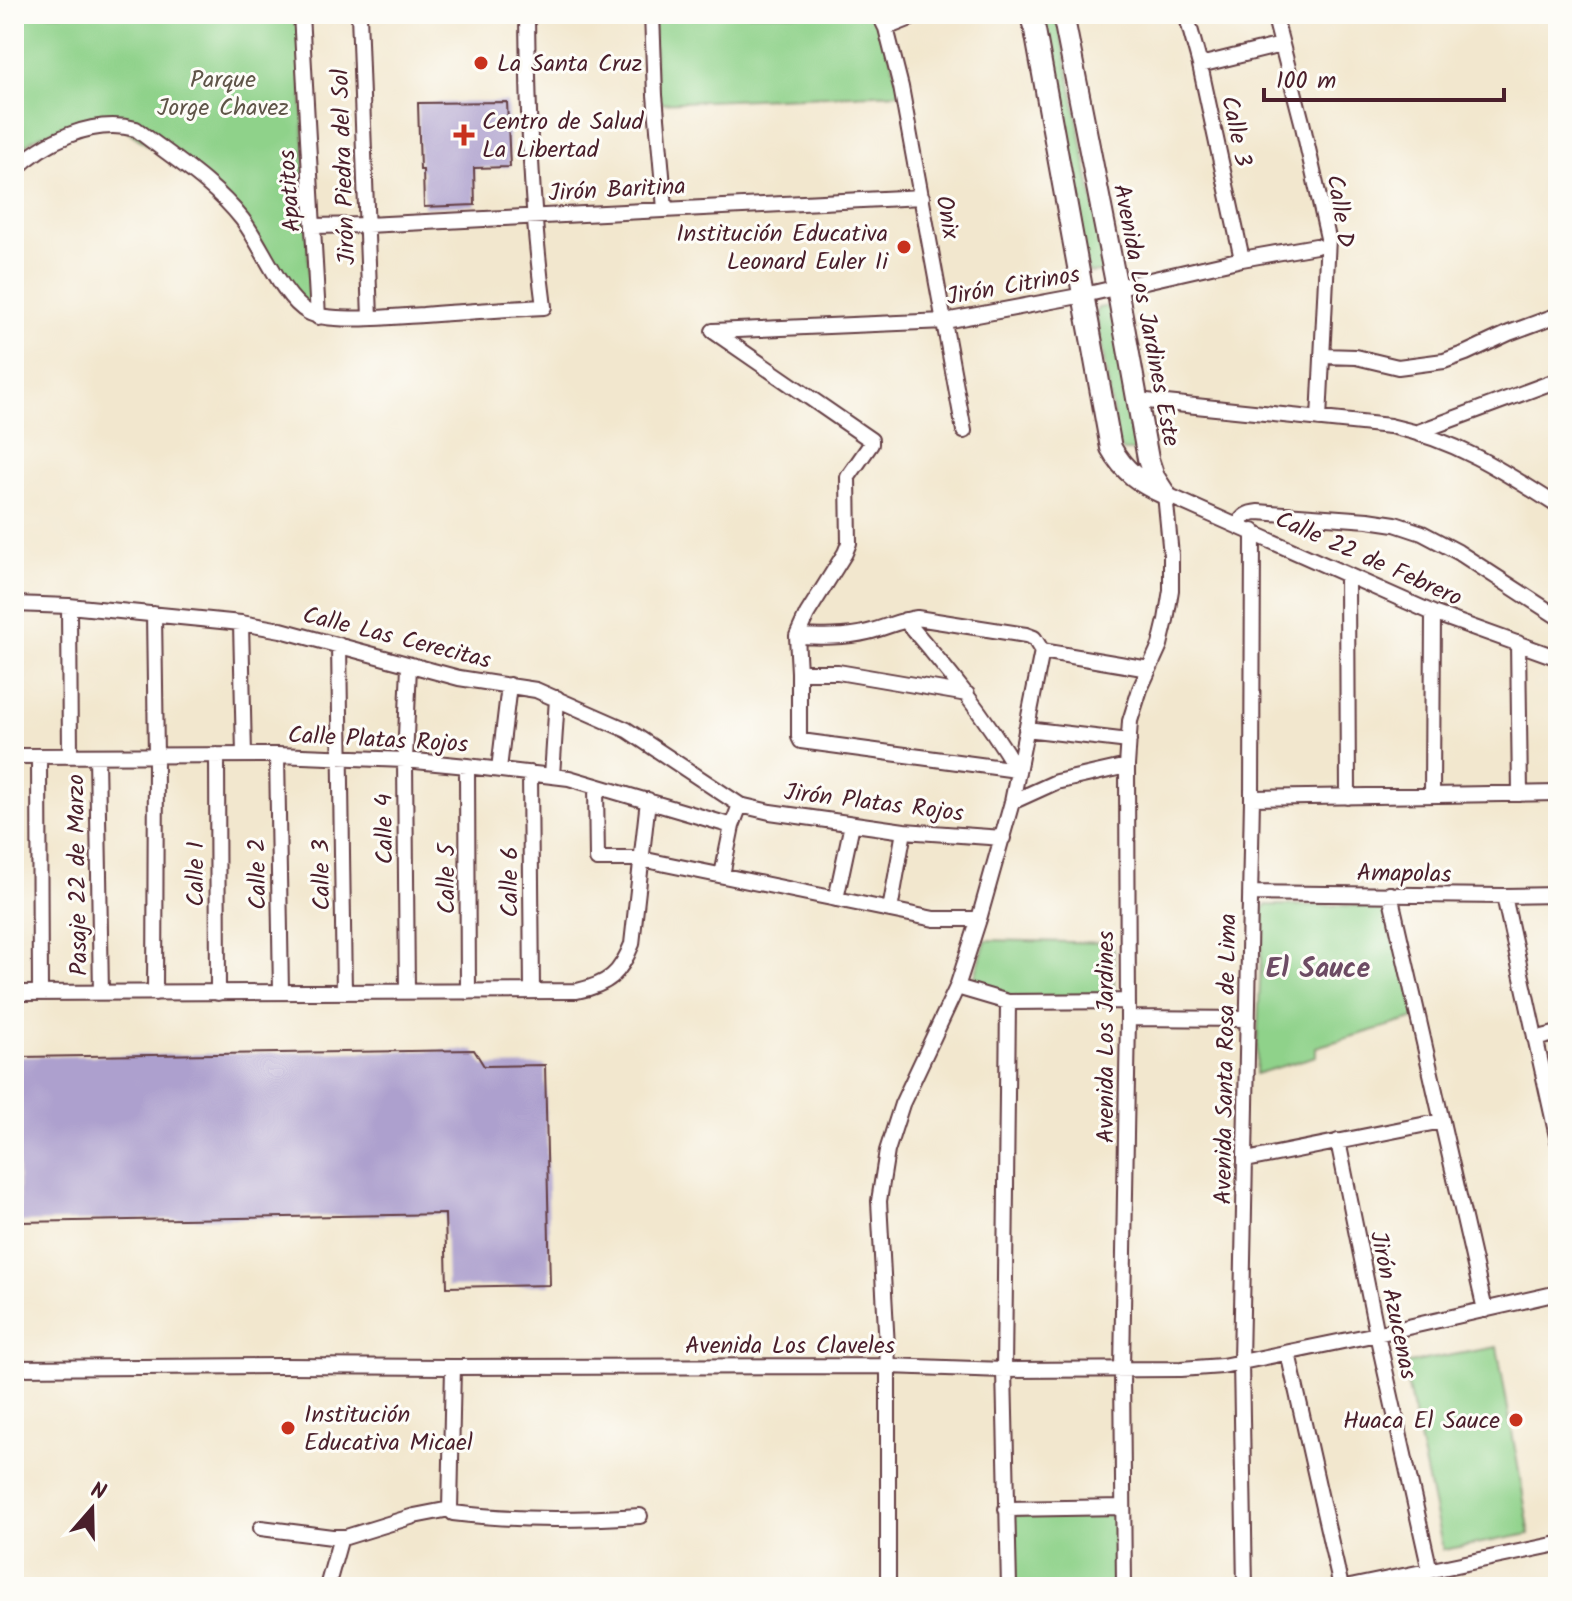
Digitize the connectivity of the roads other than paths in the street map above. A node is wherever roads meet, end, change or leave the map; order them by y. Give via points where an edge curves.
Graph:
1 (301, 14) edge
2 (359, 14) edge
3 (527, 14) edge
4 (652, 14) edge
5 (879, 14) edge
6 (921, 14) edge
7 (1030, 14) edge
8 (1063, 14) edge
9 (1186, 14) edge
10 (1274, 14) edge
11 (886, 28) junction
12 (1281, 45) junction
13 (1200, 65) junction
14 (14, 171) edge
15 (922, 197) junction
16 (665, 209) junction
17 (534, 215) junction
18 (367, 225) junction
19 (313, 226) junction
20 (1316, 246) dead end
21 (1242, 259) junction
22 (1117, 288) junction
23 (1084, 295) junction
24 (1558, 315) edge
25 (318, 317) junction
26 (370, 318) junction
27 (945, 321) junction
28 (1322, 356) junction
29 (1558, 380) edge
30 (1137, 400) junction
31 (1319, 419) junction
32 (964, 431) dead end
33 (1418, 432) junction
34 (1165, 494) junction
35 (1558, 506) edge
36 (1238, 525) junction
37 (1253, 531) junction
38 (1347, 576) junction
39 (14, 604) edge
40 (69, 606) junction
41 (1433, 613) junction
42 (154, 614) junction
43 (1558, 617) edge
44 (905, 620) junction
45 (241, 623) junction
46 (797, 636) junction
47 (1518, 643) junction
48 (339, 645) junction
49 (1042, 651) junction
50 (1558, 658) edge
51 (409, 666) junction
52 (1149, 669) junction
53 (799, 672) junction
54 (509, 685) junction
55 (967, 694) junction
56 (557, 698) junction
57 (1026, 729) junction
58 (1129, 741) junction
59 (217, 755) junction
60 (244, 755) junction
61 (277, 755) junction
62 (14, 756) edge
63 (39, 756) junction
64 (70, 756) junction
65 (97, 756) junction
66 (156, 756) junction
67 (341, 757) junction
68 (405, 760) junction
69 (467, 766) junction
70 (1127, 766) junction
71 (499, 769) junction
72 (1017, 770) junction
73 (530, 773) junction
74 (552, 776) junction
75 (596, 786) junction
76 (1558, 793) edge
77 (1520, 794) junction
78 (1432, 795) junction
79 (1348, 797) junction
80 (1252, 798) junction
81 (648, 800) junction
82 (1012, 802) junction
83 (740, 805) junction
84 (852, 824) junction
85 (732, 826) junction
86 (904, 831) junction
87 (1003, 838) junction
88 (641, 859) junction
89 (722, 875) junction
90 (1250, 893) junction
91 (1390, 894) junction
92 (1558, 895) edge
93 (1504, 896) junction
94 (836, 899) junction
95 (890, 910) junction
96 (979, 919) junction
97 (957, 987) junction
98 (532, 991) junction
99 (281, 992) junction
100 (344, 992) junction
101 (407, 992) junction
102 (468, 992) junction
103 (14, 993) edge
104 (40, 993) junction
105 (101, 993) junction
106 (155, 993) junction
107 (218, 993) junction
108 (1128, 1001) junction
109 (1008, 1002) junction
110 (1128, 1018) junction
111 (1248, 1019) junction
112 (1558, 1033) edge
113 (1535, 1039) junction
114 (1442, 1121) junction
115 (1557, 1131) edge
116 (1338, 1141) junction
117 (1246, 1160) junction
118 (1558, 1293) edge
119 (1485, 1310) junction
120 (1377, 1334) junction
121 (1288, 1353) junction
122 (1241, 1362) junction
123 (888, 1366) junction
124 (453, 1367) junction
125 (14, 1368) edge
126 (1122, 1369) junction
127 (1004, 1370) junction
128 (1123, 1507) junction
129 (450, 1509) junction
130 (1006, 1509) junction
131 (640, 1516) dead end
132 (261, 1528) dead end
133 (341, 1537) junction
134 (1558, 1544) edge
135 (1430, 1571) junction
136 (327, 1587) edge
137 (888, 1587) edge
138 (1009, 1587) edge
139 (1124, 1587) edge
140 (1245, 1587) edge
141 (1341, 1587) edge
142 (1350, 1587) edge

1 - 19 street, Apatitos
2 - 18 street, Jirón Piedra del Sol
3 - 17 street
4 - 16 street
5 - 11 street, Onix
6 - 11 street
7 - 23 street
8 - 22 street, Avenida Los Jardines Este
9 - 13 street, Calle 3
10 - 12 street, Calle D
11 - 15 street, Onix
12 - 13 street
12 - 28 street, Calle D via 1328,238
13 - 21 street, Calle 3
14 - 25 street via 68,135 123,125 136,129 214,189 242,219 296,302
15 - 16 street, Jirón Baritina
15 - 27 street, Onix
16 - 17 street, Jirón Baritina
17 - 18 street, Jirón Baritina
17 - 26 street via 544,307
18 - 19 street, Jirón Baritina
18 - 26 street, Jirón Piedra del Sol
19 - 25 street, Apatitos
20 - 21 street, Jirón Citrinos
21 - 22 street, Jirón Citrinos
22 - 23 street, Jirón Citrinos
22 - 30 street, Avenida Los Jardines Este
23 - 27 street, Jirón Citrinos
23 - 34 street via 1111,448 1128,472
24 - 28 street via 1444,361 1398,367
25 - 26 street
27 - 32 street, Onix
27 - 46 street, Jirón Citrinos via 713,331 871,440 848,477 849,543
28 - 31 street, Calle D
29 - 33 street
30 - 31 street
30 - 34 street, Avenida Los Jardines Este via 1148,459
31 - 33 street
33 - 35 street via 1474,455
34 - 36 street, Calle 22 de Febrero
34 - 52 street, Avenida Los Jardines via 1171,590 1160,645
36 - 37 street, Calle 22 de Febrero
36 - 43 street via 1242,517 1258,512 1395,524 1458,552
37 - 38 street, Calle 22 de Febrero
37 - 80 street, Avenida Santa Rosa de Lima
38 - 41 street, Calle 22 de Febrero
38 - 79 street
39 - 40 street, Calle Las Cerecitas
40 - 42 street, Calle Las Cerecitas
40 - 64 street
41 - 47 street, Calle 22 de Febrero
41 - 78 street
42 - 45 street, Calle Las Cerecitas
42 - 66 street
44 - 46 street via 855,635
44 - 49 street via 1026,635
44 - 55 street
45 - 48 street, Calle Las Cerecitas
45 - 60 street
46 - 53 street
47 - 50 street, Calle 22 de Febrero
47 - 77 street
48 - 51 street, Calle Las Cerecitas
48 - 67 street, Calle 3
49 - 52 street
49 - 57 street
51 - 54 street, Calle Las Cerecitas
51 - 68 street, Calle 4
52 - 58 street, Avenida Los Jardines via 1130,721
53 - 55 street via 838,672
53 - 72 street via 801,741
54 - 56 street, Calle Las Cerecitas
54 - 71 street
55 - 72 street
56 - 74 street
56 - 83 street, Calle Las Cerecitas via 627,730
57 - 58 street
57 - 72 street
58 - 70 street, Avenida Los Jardines
59 - 60 street, Calle Platas Rojos
59 - 66 street, Calle Platas Rojos
59 - 107 street, Calle 1
60 - 61 street, Calle Platas Rojos
61 - 67 street, Calle Platas Rojos
61 - 99 street, Calle 2
62 - 63 street, Calle Platas Rojos
63 - 64 street, Calle Platas Rojos
63 - 104 street
64 - 65 street, Calle Platas Rojos
65 - 66 street, Calle Platas Rojos
65 - 105 street, Pasaje 22 de Marzo
66 - 106 street
67 - 68 street, Calle Platas Rojos
67 - 100 street, Calle 3
68 - 69 street, Calle Platas Rojos
68 - 101 street, Calle 4
69 - 71 street, Calle Platas Rojos
69 - 102 street, Calle 5
70 - 82 street via 1056,782
70 - 108 street, Avenida Los Jardines
71 - 73 street, Calle Platas Rojos
72 - 82 street
73 - 74 street, Calle Platas Rojos
73 - 98 street, Calle 6
74 - 75 street, Calle Platas Rojos
75 - 81 street, Calle Platas Rojos
75 - 88 street via 597,859
76 - 77 street
77 - 78 street
78 - 79 street
79 - 80 street
80 - 90 street, Avenida Santa Rosa de Lima
81 - 85 street, Calle Platas Rojos
81 - 88 street
82 - 87 street
83 - 84 street, Jirón Platas Rojos
83 - 85 street
84 - 86 street, Jirón Platas Rojos
84 - 94 street
85 - 89 street
86 - 87 street, Jirón Platas Rojos
86 - 95 street
87 - 96 street
88 - 89 street
88 - 98 street via 632,944 613,977 577,991
89 - 94 street
90 - 91 street, Amapolas
90 - 111 street, Avenida Santa Rosa de Lima
91 - 93 street, Amapolas
91 - 114 street
92 - 93 street, Amapolas
93 - 113 street
94 - 95 street
95 - 96 street via 934,919
96 - 97 street
97 - 109 street
97 - 123 street via 902,1104 887,1151 879,1201
98 - 102 street
99 - 100 street
99 - 107 street
100 - 101 street
101 - 102 street
103 - 104 street
104 - 105 street
105 - 106 street
106 - 107 street
108 - 109 street
108 - 110 street, Avenida Los Jardines
109 - 127 street
110 - 111 street
110 - 126 street, Avenida Los Jardines
111 - 117 street, Avenida Santa Rosa de Lima
112 - 113 street
113 - 115 street
114 - 116 street
114 - 119 street
116 - 117 street
116 - 120 street, Jirón Azucenas
117 - 122 street, Avenida Santa Rosa de Lima
118 - 119 street, Avenida Los Claveles
119 - 120 street, Avenida Los Claveles
120 - 121 street, Avenida Los Claveles
120 - 135 street, Jirón Azucenas
121 - 122 street, Avenida Los Claveles
121 - 141 street
122 - 126 street, Avenida Los Claveles
122 - 140 street, Avenida Santa Rosa de Lima
123 - 124 street, Avenida Los Claveles
123 - 127 street, Avenida Los Claveles
123 - 137 street
124 - 125 street, Avenida Los Claveles
124 - 129 street
126 - 127 street, Avenida Los Claveles
126 - 128 street, Avenida Los Jardines
127 - 130 street
128 - 130 street
128 - 139 street, Avenida Los Jardines
129 - 131 street via 495,1517
129 - 133 street
130 - 138 street
132 - 133 street
133 - 136 street
134 - 135 street
135 - 142 street

